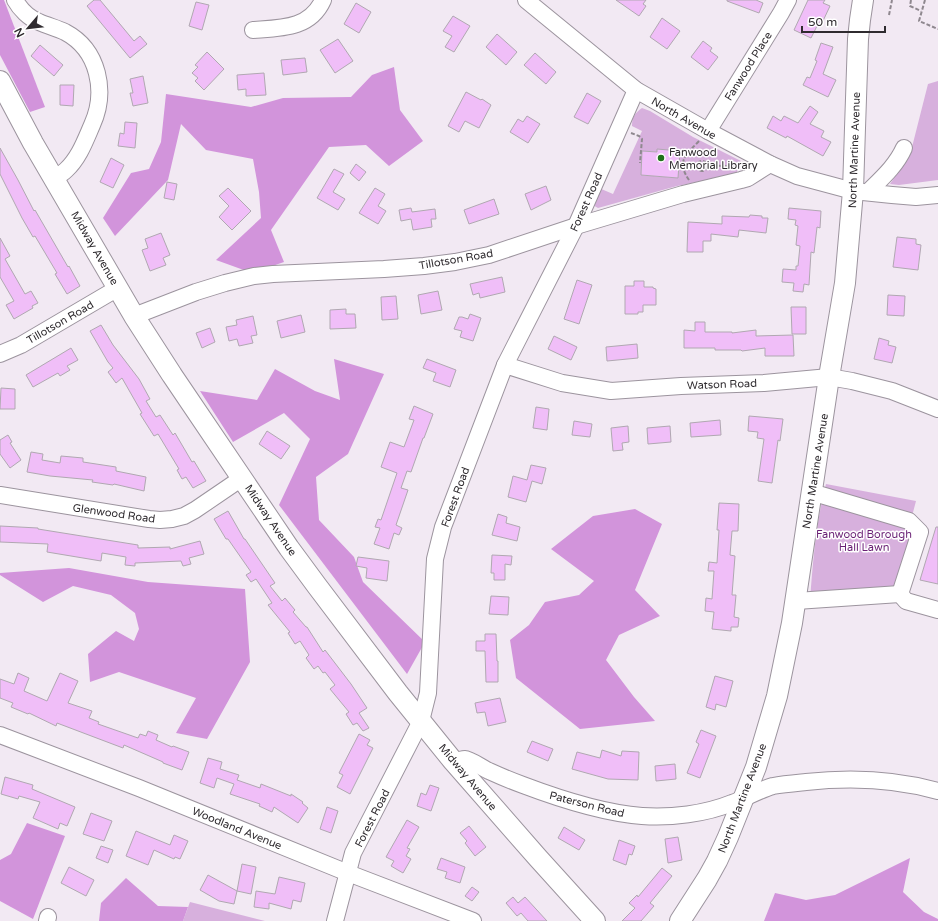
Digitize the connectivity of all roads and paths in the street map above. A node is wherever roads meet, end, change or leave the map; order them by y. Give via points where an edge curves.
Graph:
1 (15, 0) edge
2 (323, 0) edge
3 (526, 0) edge
4 (788, 0) edge
5 (863, 0) edge
6 (892, 0) edge
7 (911, 0) edge
8 (925, 0) edge
9 (921, 11) junction
10 (889, 15) dead end
11 (938, 29) edge
12 (253, 30) dead end
13 (0, 81) edge
14 (636, 90) junction
15 (620, 128) junction
16 (708, 131) junction
17 (904, 148) dead end
18 (640, 163) dead end
19 (770, 164) junction
20 (680, 165) junction
21 (697, 165) junction
22 (54, 178) junction
23 (696, 191) junction
24 (860, 192) junction
25 (938, 195) edge
26 (576, 226) junction
27 (118, 288) junction
28 (134, 316) junction
29 (0, 354) edge
30 (505, 365) junction
31 (829, 377) junction
32 (938, 409) edge
33 (242, 478) junction
34 (811, 492) junction
35 (0, 495) edge
36 (900, 594) junction
37 (796, 601) junction
38 (938, 610) edge
39 (421, 721) junction
40 (0, 735) edge
41 (453, 761) junction
42 (938, 791) edge
43 (744, 798) junction
44 (348, 873) junction
45 (335, 921) edge
46 (473, 921) edge
47 (595, 921) edge
48 (680, 921) edge

1 - 22 street via 27,15 66,33 79,43 88,52 98,76 99,107 94,121 77,158 66,171
2 - 12 street via 312,16 303,22 282,28
3 - 14 street, North Avenue
4 - 16 street, Fanwood Place
5 - 24 main road, North Martine Avenue via 858,39 854,128
6 - 10 path
7 - 9 path via 910,6
8 - 9 path
9 - 11 path via 919,21
13 - 22 main road, Midway Avenue
14 - 15 street, Forest Road
14 - 16 street, North Avenue
15 - 18 path via 642,139
15 - 26 street, Forest Road
16 - 19 street, North Avenue
16 - 20 path
17 - 24 street via 891,170
19 - 23 street, Tillotson Road via 748,178
19 - 24 street, North Avenue via 797,176
20 - 21 path
20 - 23 path
21 - 21 path via 702,171 707,165 701,160
22 - 27 main road, Midway Avenue
23 - 26 street, Tillotson Road
24 - 25 street, North Avenue
24 - 31 main road, North Martine Avenue
26 - 28 street, Tillotson Road via 489,255 455,262 384,269 254,276 196,292
26 - 30 street, Forest Road
27 - 28 main road, Midway Avenue
27 - 29 street, Tillotson Road via 21,345
28 - 33 main road, Midway Avenue
30 - 31 street, Watson Road via 562,383 611,391
30 - 39 street, Forest Road via 443,527 435,559 428,693
31 - 32 street, Watson Road via 892,391
31 - 34 main road, North Martine Avenue
33 - 35 street, Glenwood Road via 184,516 160,520
33 - 39 main road, Midway Avenue via 317,586
34 - 36 street via 909,521 920,532
34 - 37 main road, North Martine Avenue
36 - 37 street
36 - 38 street via 906,601
37 - 43 main road, North Martine Avenue via 777,696 756,768
39 - 41 main road, Midway Avenue
39 - 44 street, Forest Road via 354,853
40 - 44 street, Woodland Avenue
41 - 43 street, Paterson Road via 466,759 522,785 625,814 678,815 716,808
41 - 47 main road, Midway Avenue
42 - 43 street, Paterson Road via 894,782 842,779 774,786
43 - 48 main road, North Martine Avenue via 711,873
44 - 45 street, Forest Road
44 - 46 street, Woodland Avenue

